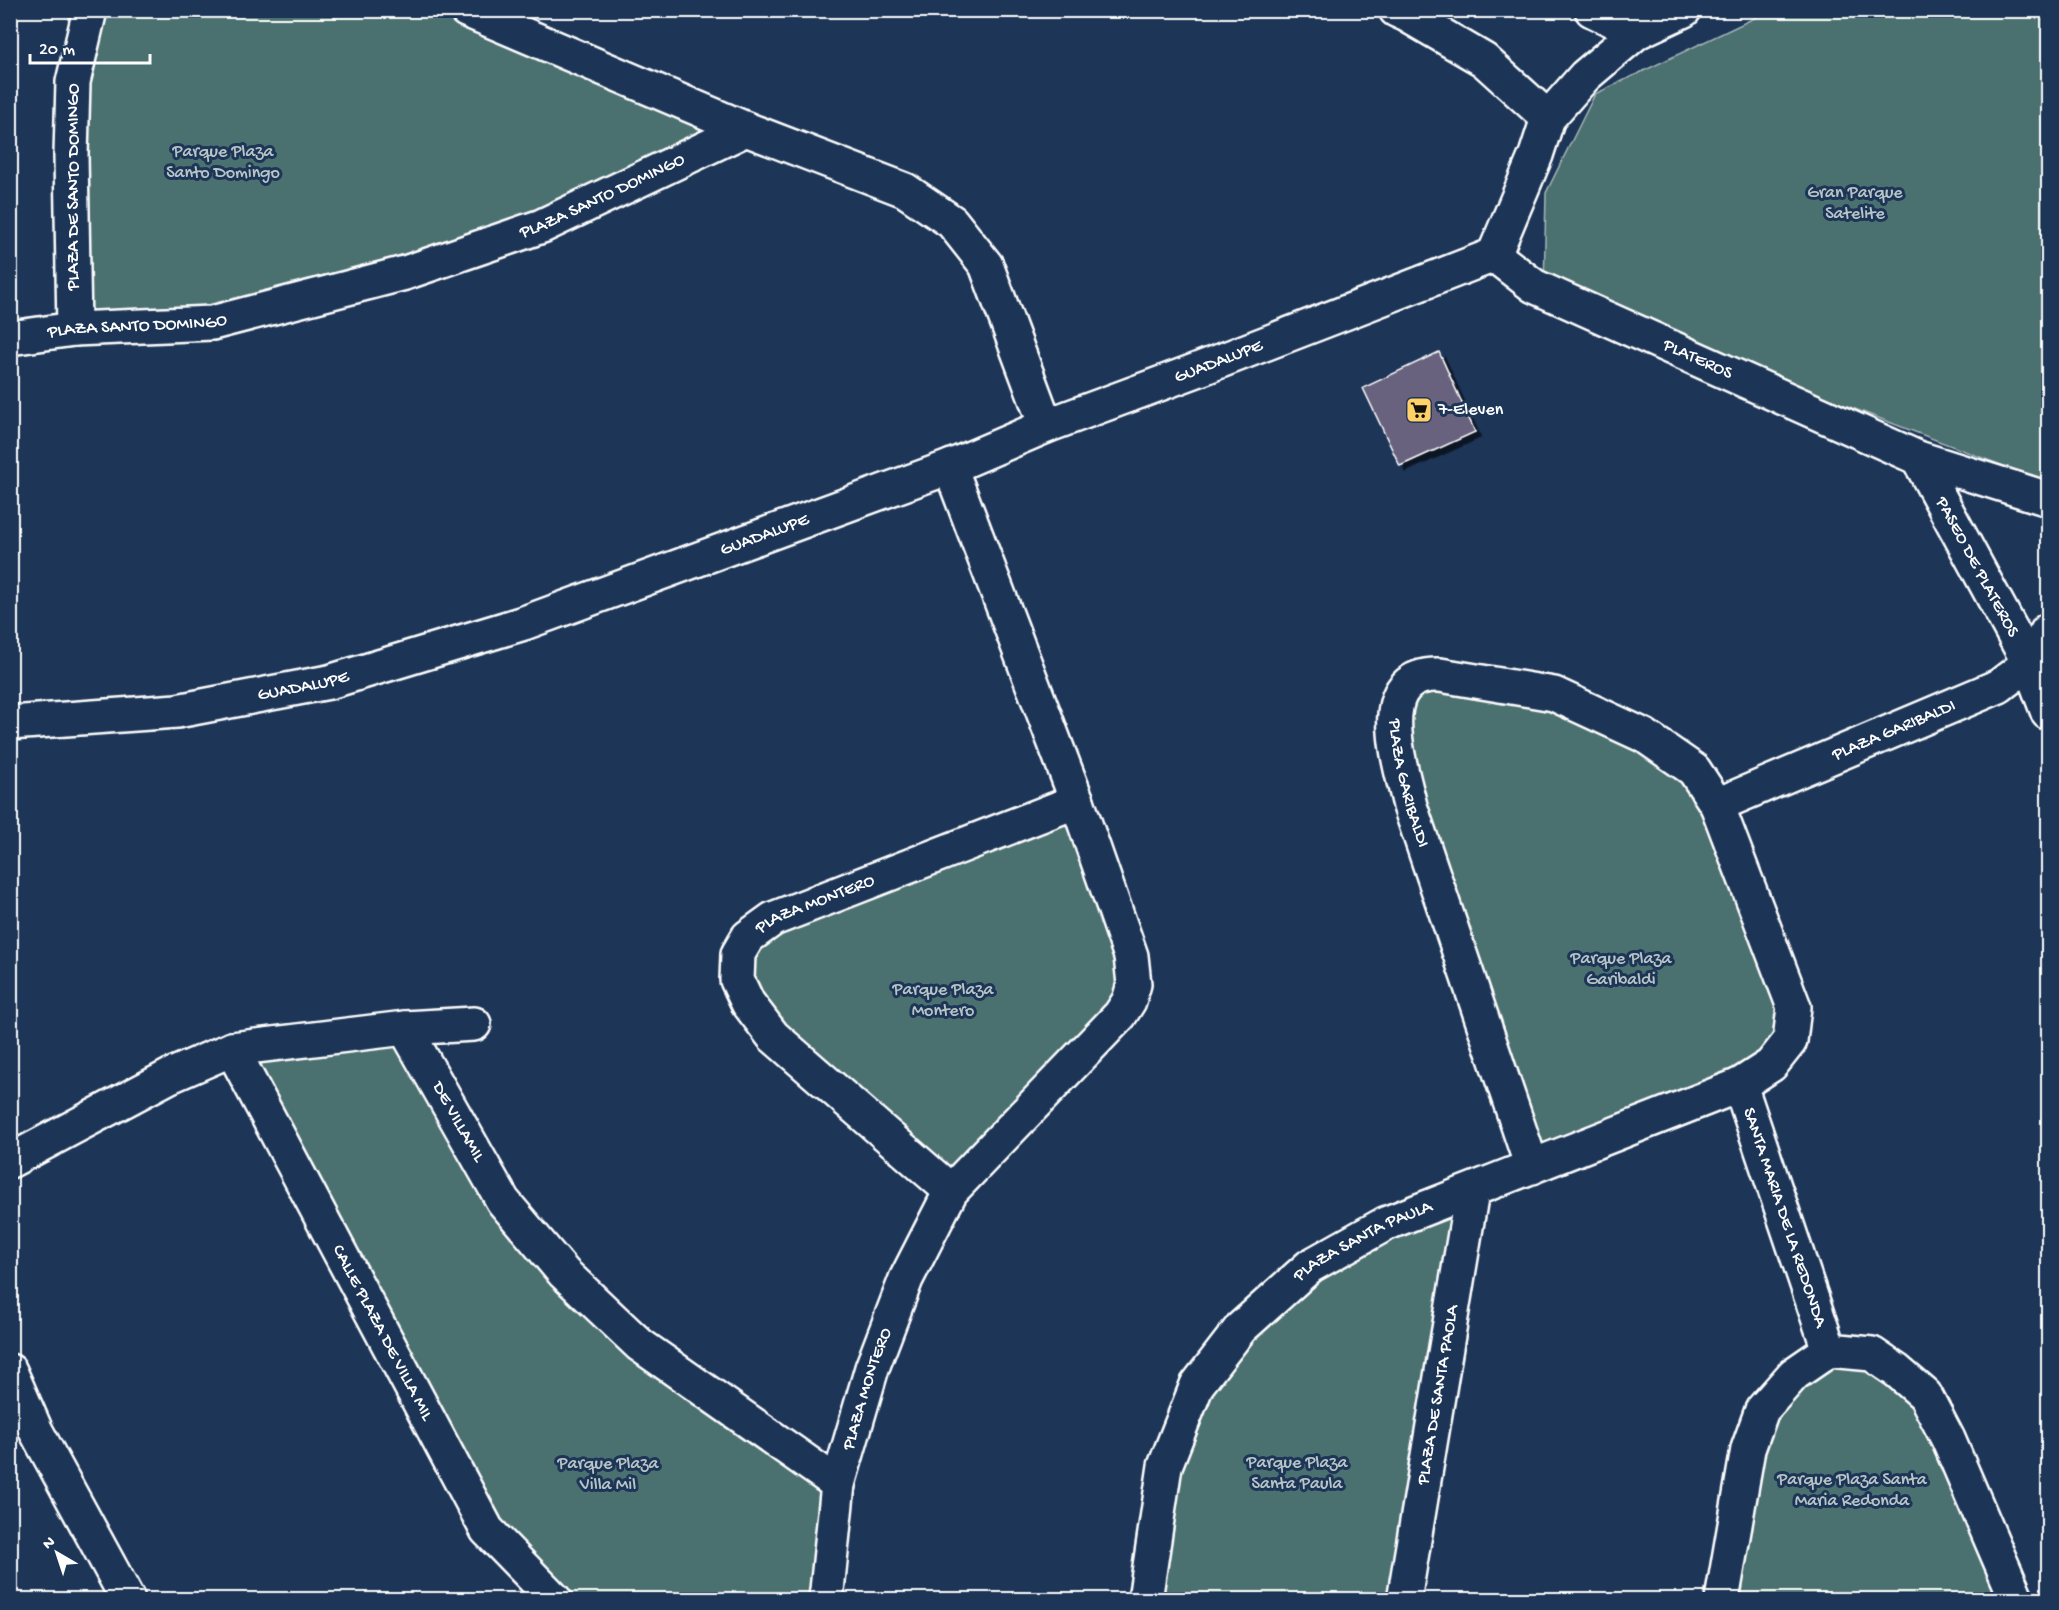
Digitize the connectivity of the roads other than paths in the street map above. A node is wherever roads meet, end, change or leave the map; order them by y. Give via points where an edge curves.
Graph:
1 (90, 10) edge
2 (466, 10) edge
3 (1396, 10) edge
4 (1592, 10) edge
5 (1684, 10) edge
6 (1637, 32) junction
7 (1548, 118) junction
8 (746, 129) junction
9 (1494, 255) junction
10 (74, 329) junction
11 (10, 338) edge
12 (1046, 426) junction
13 (1918, 458) junction
14 (950, 467) junction
15 (2049, 499) edge
16 (2049, 630) edge
17 (2029, 663) junction
18 (2049, 713) edge
19 (10, 723) edge
20 (1077, 801) junction
21 (1717, 805) junction
22 (474, 1024) dead end
23 (405, 1028) junction
24 (232, 1048) junction
25 (1740, 1085) junction
26 (10, 1161) edge
27 (1532, 1167) junction
28 (951, 1191) junction
29 (1472, 1191) junction
30 (1828, 1350) junction
31 (10, 1371) edge
32 (838, 1484) junction
33 (128, 1599) edge
34 (555, 1599) edge
35 (826, 1599) edge
36 (1144, 1599) edge
37 (1404, 1599) edge
38 (1722, 1599) edge
39 (2017, 1599) edge

1 - 10 street, PLAZA DE SANTO DOMINGO via 73,81
2 - 8 street
3 - 7 street via 1484,60
4 - 6 street
5 - 6 street
6 - 7 street via 1585,76
7 - 9 street
8 - 10 street, PLAZA SANTO DOMINGO via 542,226 405,273 212,323
8 - 12 street via 905,190 952,222 986,265
9 - 12 street, GUADALUPE
9 - 13 street, PLATEROS via 1534,286
10 - 11 street, PLAZA SANTO DOMINGO
12 - 14 street, GUADALUPE
13 - 15 street, PLATEROS
13 - 17 street, PASEO DE PLATEROS
14 - 19 street, GUADALUPE via 524,623 328,682 177,711
14 - 20 street, PLAZA MONTERO
16 - 17 street
17 - 18 street, PASEO DE PLATEROS
17 - 21 street, PLAZA GARIBALDI via 1999,686
20 - 28 street, PLAZA MONTERO via 1131,956 1134,984 1129,1001 1120,1015
20 - 28 street, PLAZA MONTERO via 773,919 748,937 738,954 737,980 748,1003 773,1036
21 - 25 street, PLAZA SANTA PAULA via 1794,1007 1790,1041 1771,1065
21 - 27 street, PLAZA GARIBALDI via 1694,770 1645,736 1554,694 1425,674 1399,695 1394,713 1397,746 1410,806
22 - 23 street
23 - 24 street
23 - 32 street, DE VILLAMIL via 503,1201 564,1274 640,1345
24 - 26 street via 170,1076
24 - 34 street, CALLE PLAZA DE VILLA MIL via 487,1530
25 - 27 street, PLAZA SANTA PAULA
25 - 30 street, SANTA MARIA DE LA REDONDA
27 - 29 street, PLAZA SANTA PAULA
28 - 32 street, PLAZA MONTERO via 906,1279 872,1368
29 - 36 street, PLAZA SANTA PAULA via 1385,1224 1310,1266 1241,1328 1197,1385 1165,1466
29 - 37 street, PLAZA DE SANTA PAOLA
30 - 38 street via 1794,1374 1762,1410 1748,1449
30 - 39 street via 1872,1354 1925,1395
31 - 33 street via 36,1431
32 - 35 street, PLAZA MONTERO

